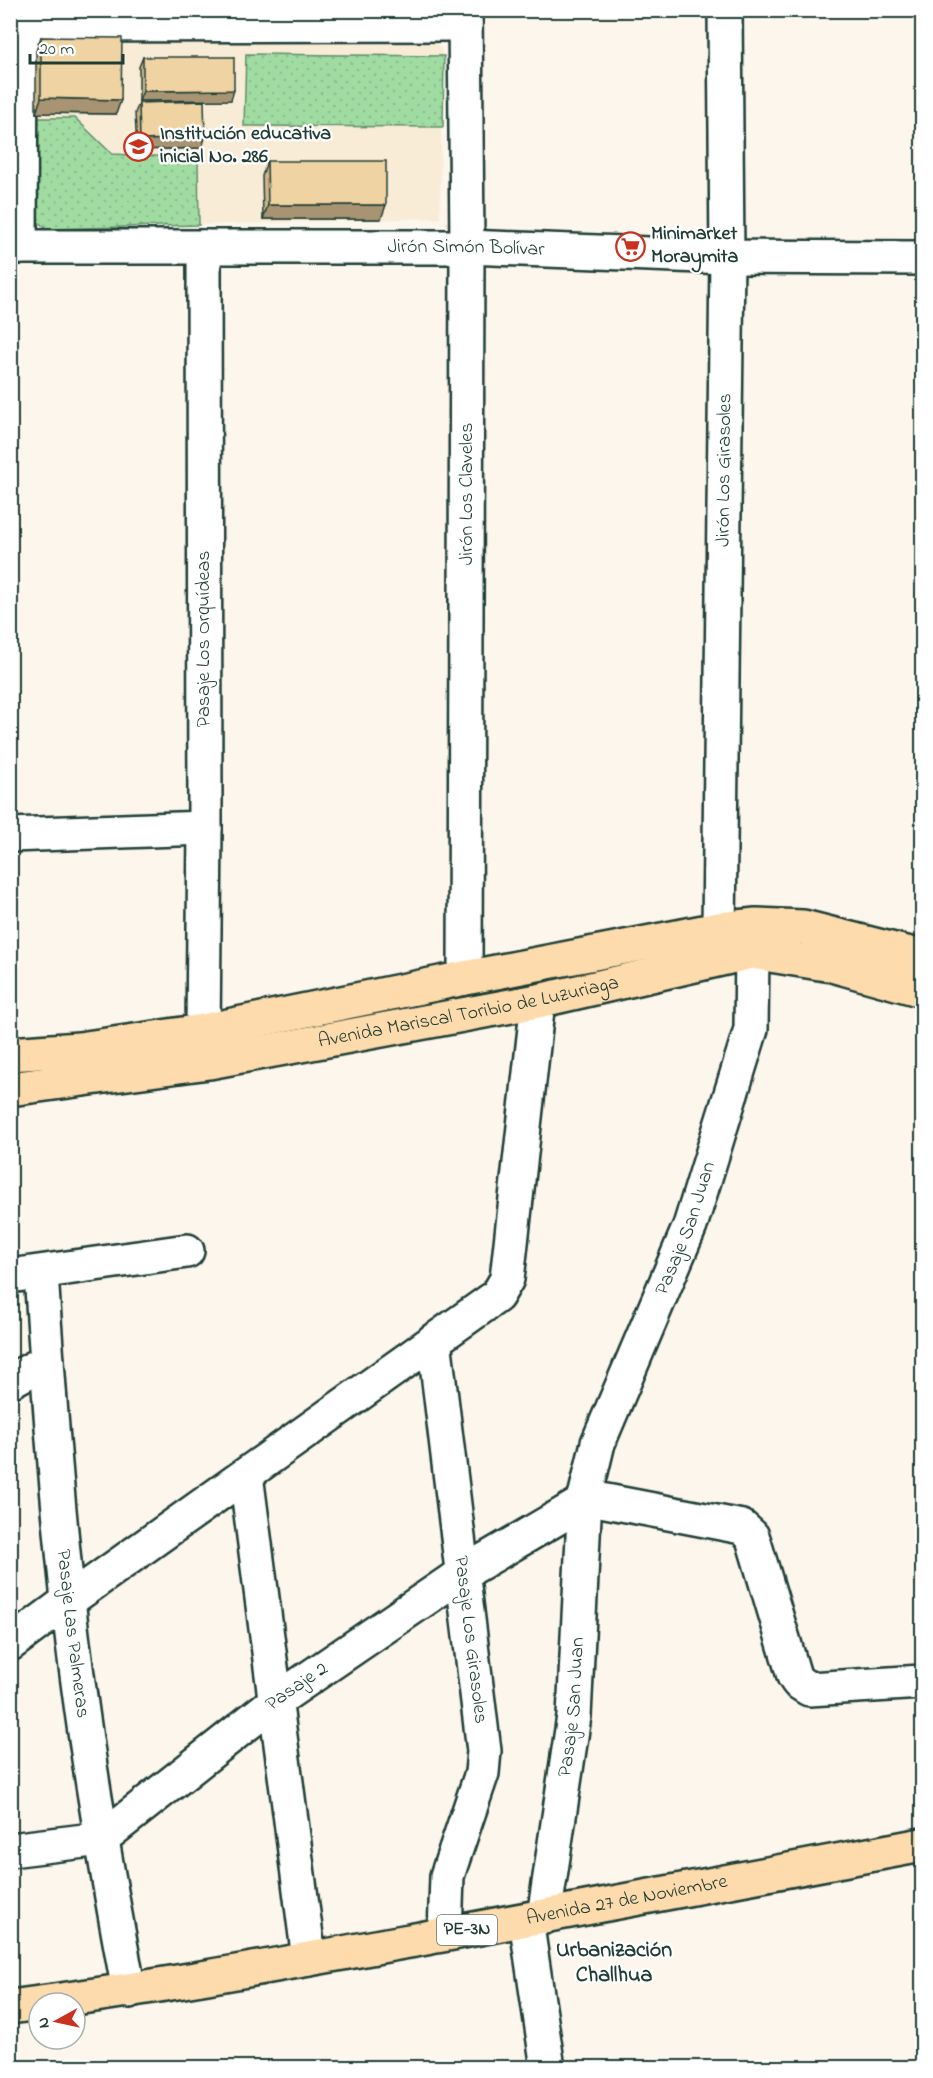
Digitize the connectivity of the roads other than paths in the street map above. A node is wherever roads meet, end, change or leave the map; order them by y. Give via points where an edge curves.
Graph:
1 (725, 10) edge
2 (465, 17) edge
3 (16, 25) edge
4 (15, 247) edge
5 (204, 247) junction
6 (467, 247) junction
7 (727, 257) junction
8 (922, 258) edge
9 (205, 828) junction
10 (10, 835) edge
11 (719, 929) junction
12 (752, 952) junction
13 (922, 957) edge
14 (465, 978) junction
15 (922, 990) edge
16 (537, 1001) junction
17 (203, 1031) junction
18 (10, 1054) edge
19 (10, 1089) edge
20 (188, 1251) dead end
21 (26, 1274) edge
22 (434, 1340) junction
23 (47, 1361) junction
24 (10, 1381) edge
25 (246, 1475) junction
26 (584, 1499) junction
27 (463, 1573) junction
28 (68, 1601) junction
29 (10, 1644) edge
30 (922, 1682) edge
31 (276, 1700) junction
32 (101, 1839) junction
33 (922, 1845) edge
34 (10, 1850) edge
35 (535, 1918) junction
36 (445, 1934) junction
37 (309, 1959) junction
38 (129, 1991) junction
39 (10, 2007) edge
40 (548, 2067) edge

1 - 7 street, Jirón Los Girasoles
2 - 3 street
2 - 6 street, Jirón Los Claveles
3 - 4 street
4 - 5 street, Jirón Simón Bolívar
5 - 6 street, Jirón Simón Bolívar
5 - 9 street, Pasaje Los Orquídeas
6 - 7 street, Jirón Simón Bolívar
6 - 14 street, Jirón Los Claveles
7 - 8 street, Jirón Simón Bolívar
7 - 11 street, Jirón Los Girasoles
9 - 10 street
9 - 17 street, Pasaje Los Orquídeas
11 - 13 main road, Avenida Mariscal Toribio de Luzuriaga via 756,925 803,927
11 - 14 main road, Avenida Mariscal Toribio de Luzuriaga
12 - 15 main road, Avenida Mariscal Toribio de Luzuriaga via 832,964
12 - 16 main road, Avenida Mariscal Toribio de Luzuriaga
12 - 26 street, Pasaje San Juan via 751,1029 690,1226 598,1443
14 - 17 main road, Avenida Mariscal Toribio de Luzuriaga
16 - 19 main road, Avenida Mariscal Toribio de Luzuriaga via 209,1062
16 - 22 street via 507,1279 497,1296
17 - 18 main road, Avenida Mariscal Toribio de Luzuriaga via 79,1049
20 - 21 street
21 - 23 street, Pasaje Las Palmeras
22 - 25 street
22 - 27 street, Pasaje Los Girasoles
23 - 24 street
23 - 28 street, Pasaje Las Palmeras
25 - 28 street
25 - 31 street
26 - 27 street, Pasaje 2
26 - 30 street via 748,1531 794,1676 809,1689
26 - 35 street, Pasaje San Juan via 575,1706
27 - 31 street, Pasaje 2
27 - 36 street, Pasaje Los Girasoles via 484,1751 482,1773 447,1876
28 - 29 street
28 - 32 street, Pasaje Las Palmeras
31 - 32 street, Pasaje 2
31 - 37 street
32 - 34 street
32 - 38 street, Pasaje Las Palmeras
33 - 35 main road, Avenida 27 de Noviembre / PE-3N
35 - 36 main road, Avenida 27 de Noviembre / PE-3N
35 - 40 street, Pasaje San Juan
36 - 37 main road, Avenida 27 de Noviembre / PE-3N
37 - 38 main road, Avenida 27 de Noviembre / PE-3N
38 - 39 main road, Avenida 27 de Noviembre / PE-3N

